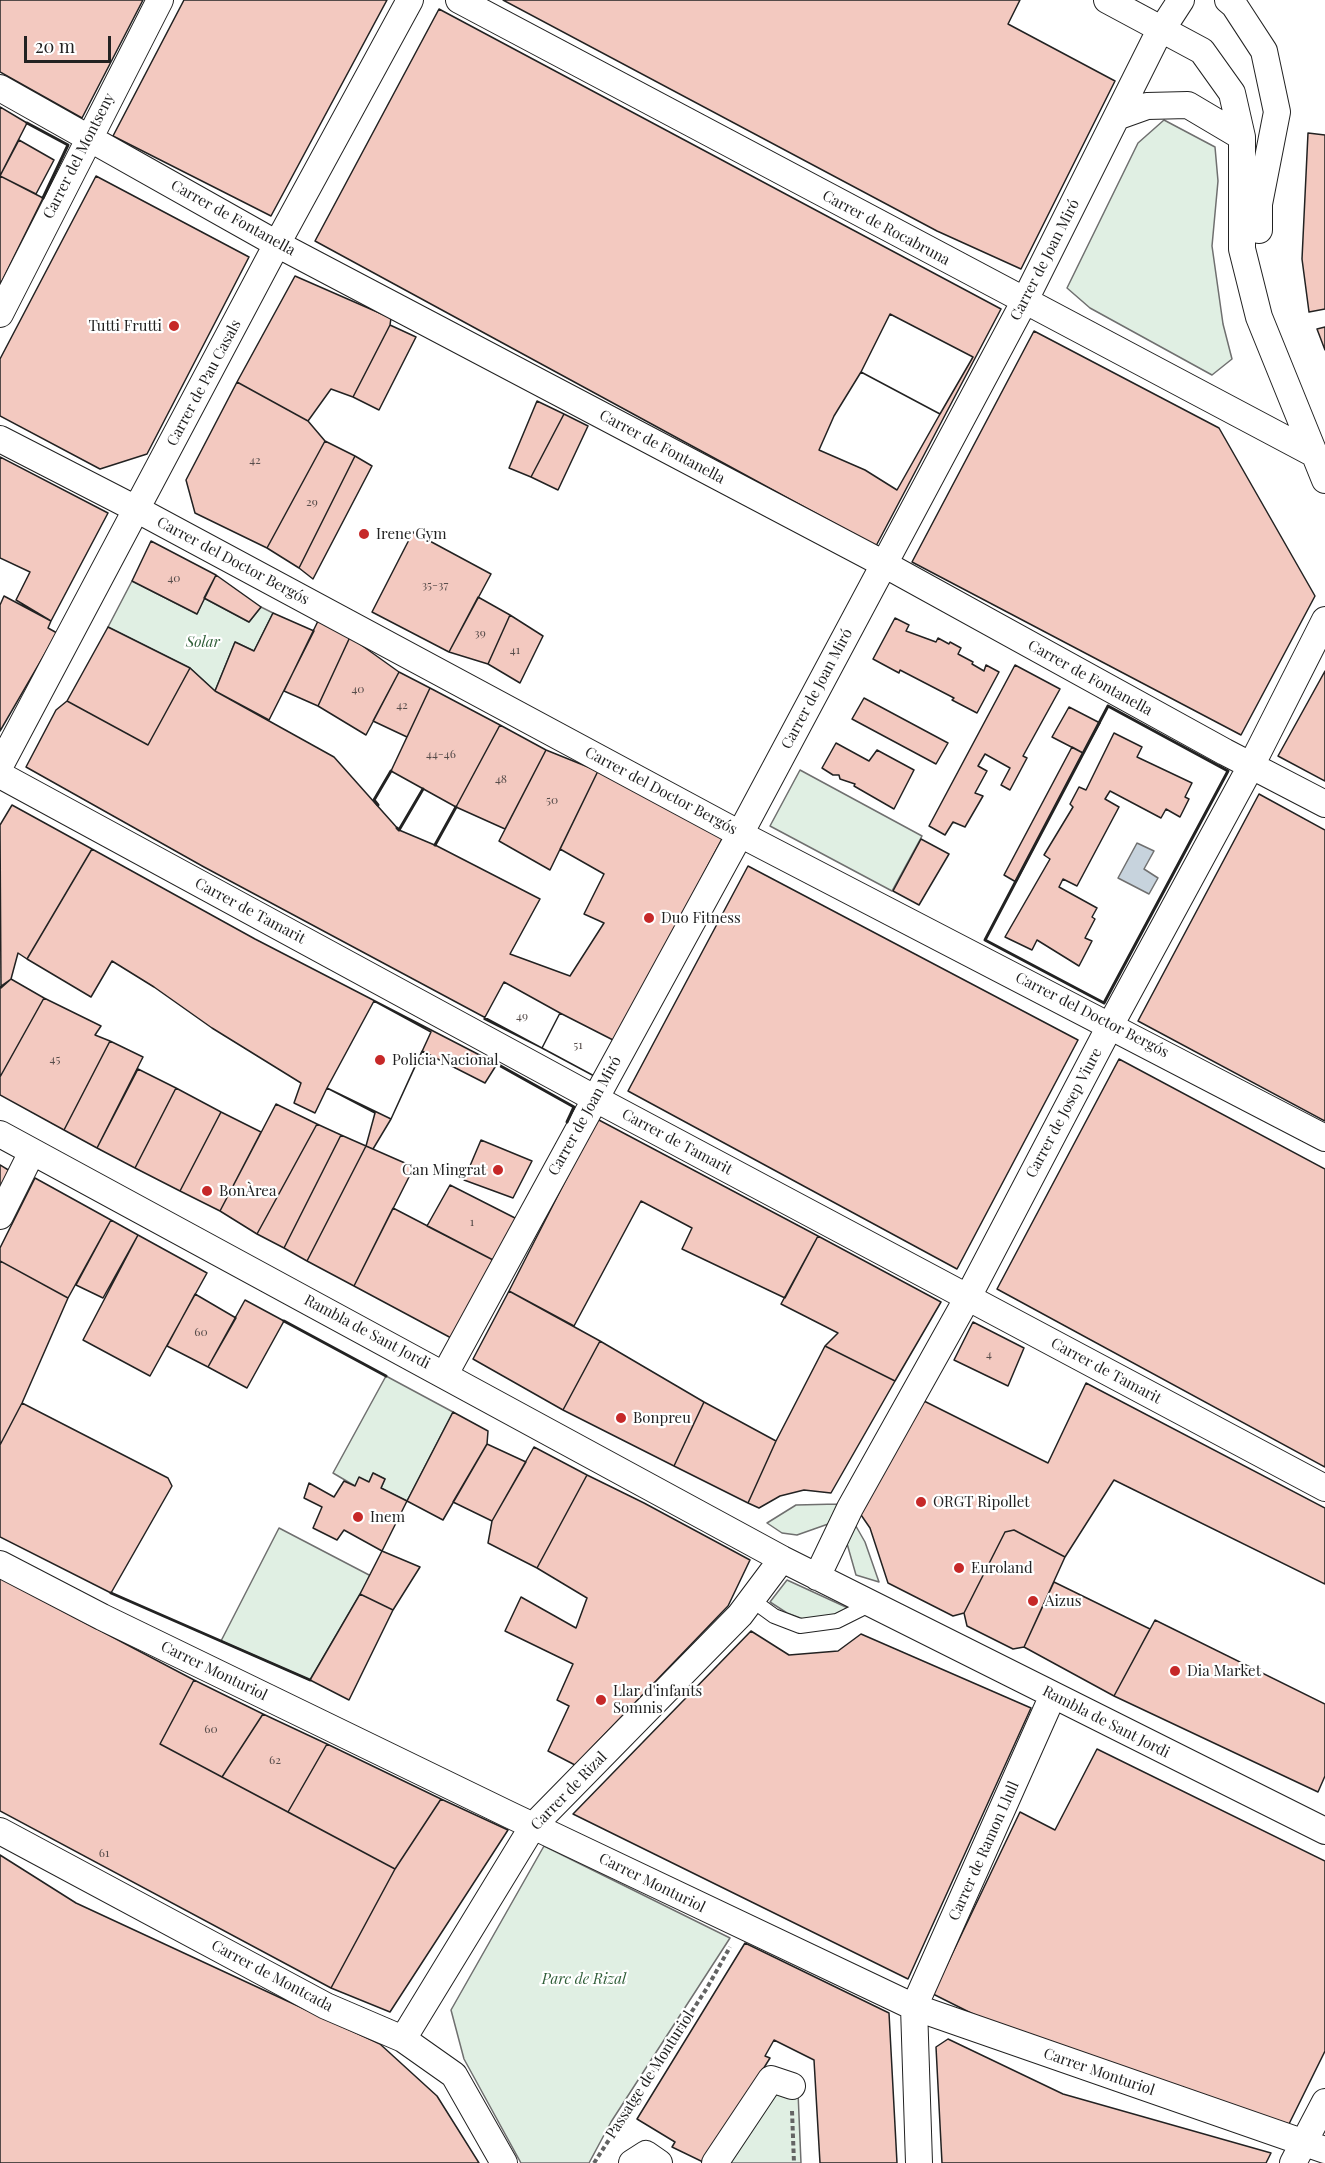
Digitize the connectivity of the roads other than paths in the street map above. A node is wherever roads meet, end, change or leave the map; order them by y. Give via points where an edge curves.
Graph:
1 (160, 0) edge
2 (410, 0) edge
3 (459, 0) edge
4 (1107, 0) edge
5 (1181, 0) edge
6 (1228, 0) edge
7 (1161, 29) junction
8 (0, 88) edge
9 (1119, 116) junction
10 (88, 136) junction
11 (1242, 137) junction
12 (277, 244) junction
13 (1024, 302) junction
14 (0, 314) edge
15 (1259, 317) junction
16 (0, 439) edge
17 (1314, 454) junction
18 (1325, 480) edge
19 (138, 510) junction
20 (884, 564) junction
21 (1325, 620) edge
22 (0, 766) edge
23 (1251, 766) junction
24 (0, 775) edge
25 (1325, 804) edge
26 (740, 834) junction
27 (1111, 1024) junction
28 (594, 1098) junction
29 (0, 1134) edge
30 (1325, 1137) edge
31 (32, 1152) junction
32 (0, 1216) edge
33 (968, 1297) junction
34 (445, 1374) junction
35 (1325, 1488) edge
36 (782, 1559) junction
37 (0, 1564) edge
38 (817, 1577) junction
39 (752, 1600) junction
40 (880, 1608) junction
41 (1053, 1695) junction
42 (533, 1826) junction
43 (0, 1831) edge
44 (1325, 1831) edge
45 (914, 2007) junction
46 (403, 2039) junction
47 (792, 2086) road end
48 (1325, 2102) edge
49 (1307, 2152) edge
50 (504, 2163) edge
51 (715, 2163) edge
52 (919, 2163) edge

1 - 10 street, Carrer del Montseny
2 - 12 street, Carrer de Pau Casals
3 - 13 street, Carrer de Rocabruna
4 - 7 street
5 - 7 street, Carrer de Joan Miró
6 - 15 street via 1264,51 1277,112 1259,204
7 - 9 street, Carrer de Joan Miró
7 - 11 street via 1202,51 1232,93
8 - 10 street, Carrer de Fontanella
9 - 11 street via 1147,106 1188,105
9 - 13 street, Carrer de Joan Miró
10 - 12 street, Carrer de Fontanella
10 - 14 street, Carrer del Montseny
11 - 15 street via 1242,249
12 - 19 street, Carrer de Pau Casals
12 - 20 street, Carrer de Fontanella
13 - 17 street, Carrer de Rocabruna
13 - 20 street, Carrer de Joan Miró
15 - 17 street
16 - 19 street, Carrer del Doctor Bergós
17 - 18 street
19 - 22 street, Carrer de Pau Casals
19 - 26 street, Carrer del Doctor Bergós
20 - 23 street, Carrer de Fontanella
20 - 26 street, Carrer de Joan Miró
21 - 23 street, Carrer de Josep Viure
23 - 25 street, Carrer de Fontanella
23 - 27 street, Carrer de Josep Viure
24 - 28 street, Carrer de Tamarit
26 - 27 street, Carrer del Doctor Bergós
26 - 28 street, Carrer de Joan Miró
27 - 30 street, Carrer del Doctor Bergós
27 - 33 street, Carrer de Josep Viure
28 - 33 street, Carrer de Tamarit
28 - 34 street, Carrer de Joan Miró
29 - 31 street, Rambla de Sant Jordi
31 - 32 street
31 - 34 street, Rambla de Sant Jordi
33 - 35 street, Carrer de Tamarit
33 - 38 street, Carrer de Josep Viure via 850,1508
34 - 36 street, Rambla de Sant Jordi
36 - 38 street, Rambla de Sant Jordi
36 - 39 street, Carrer de Rizal
37 - 42 street, Carrer Monturiol
38 - 40 street, Rambla de Sant Jordi
39 - 40 lane via 774,1616 800,1626 837,1621
39 - 42 street, Carrer de Rizal
40 - 41 street, Rambla de Sant Jordi
41 - 44 street, Rambla de Sant Jordi
41 - 45 street, Carrer de Ramon Llull
42 - 45 street, Carrer Monturiol
42 - 46 street, Carrer de Rizal
43 - 46 street, Carrer de Montcada via 327,2006
45 - 49 street, Carrer Monturiol
45 - 52 street
46 - 50 street, Carrer de Montcada via 454,2075
47 - 51 street via 771,2079
48 - 49 street

